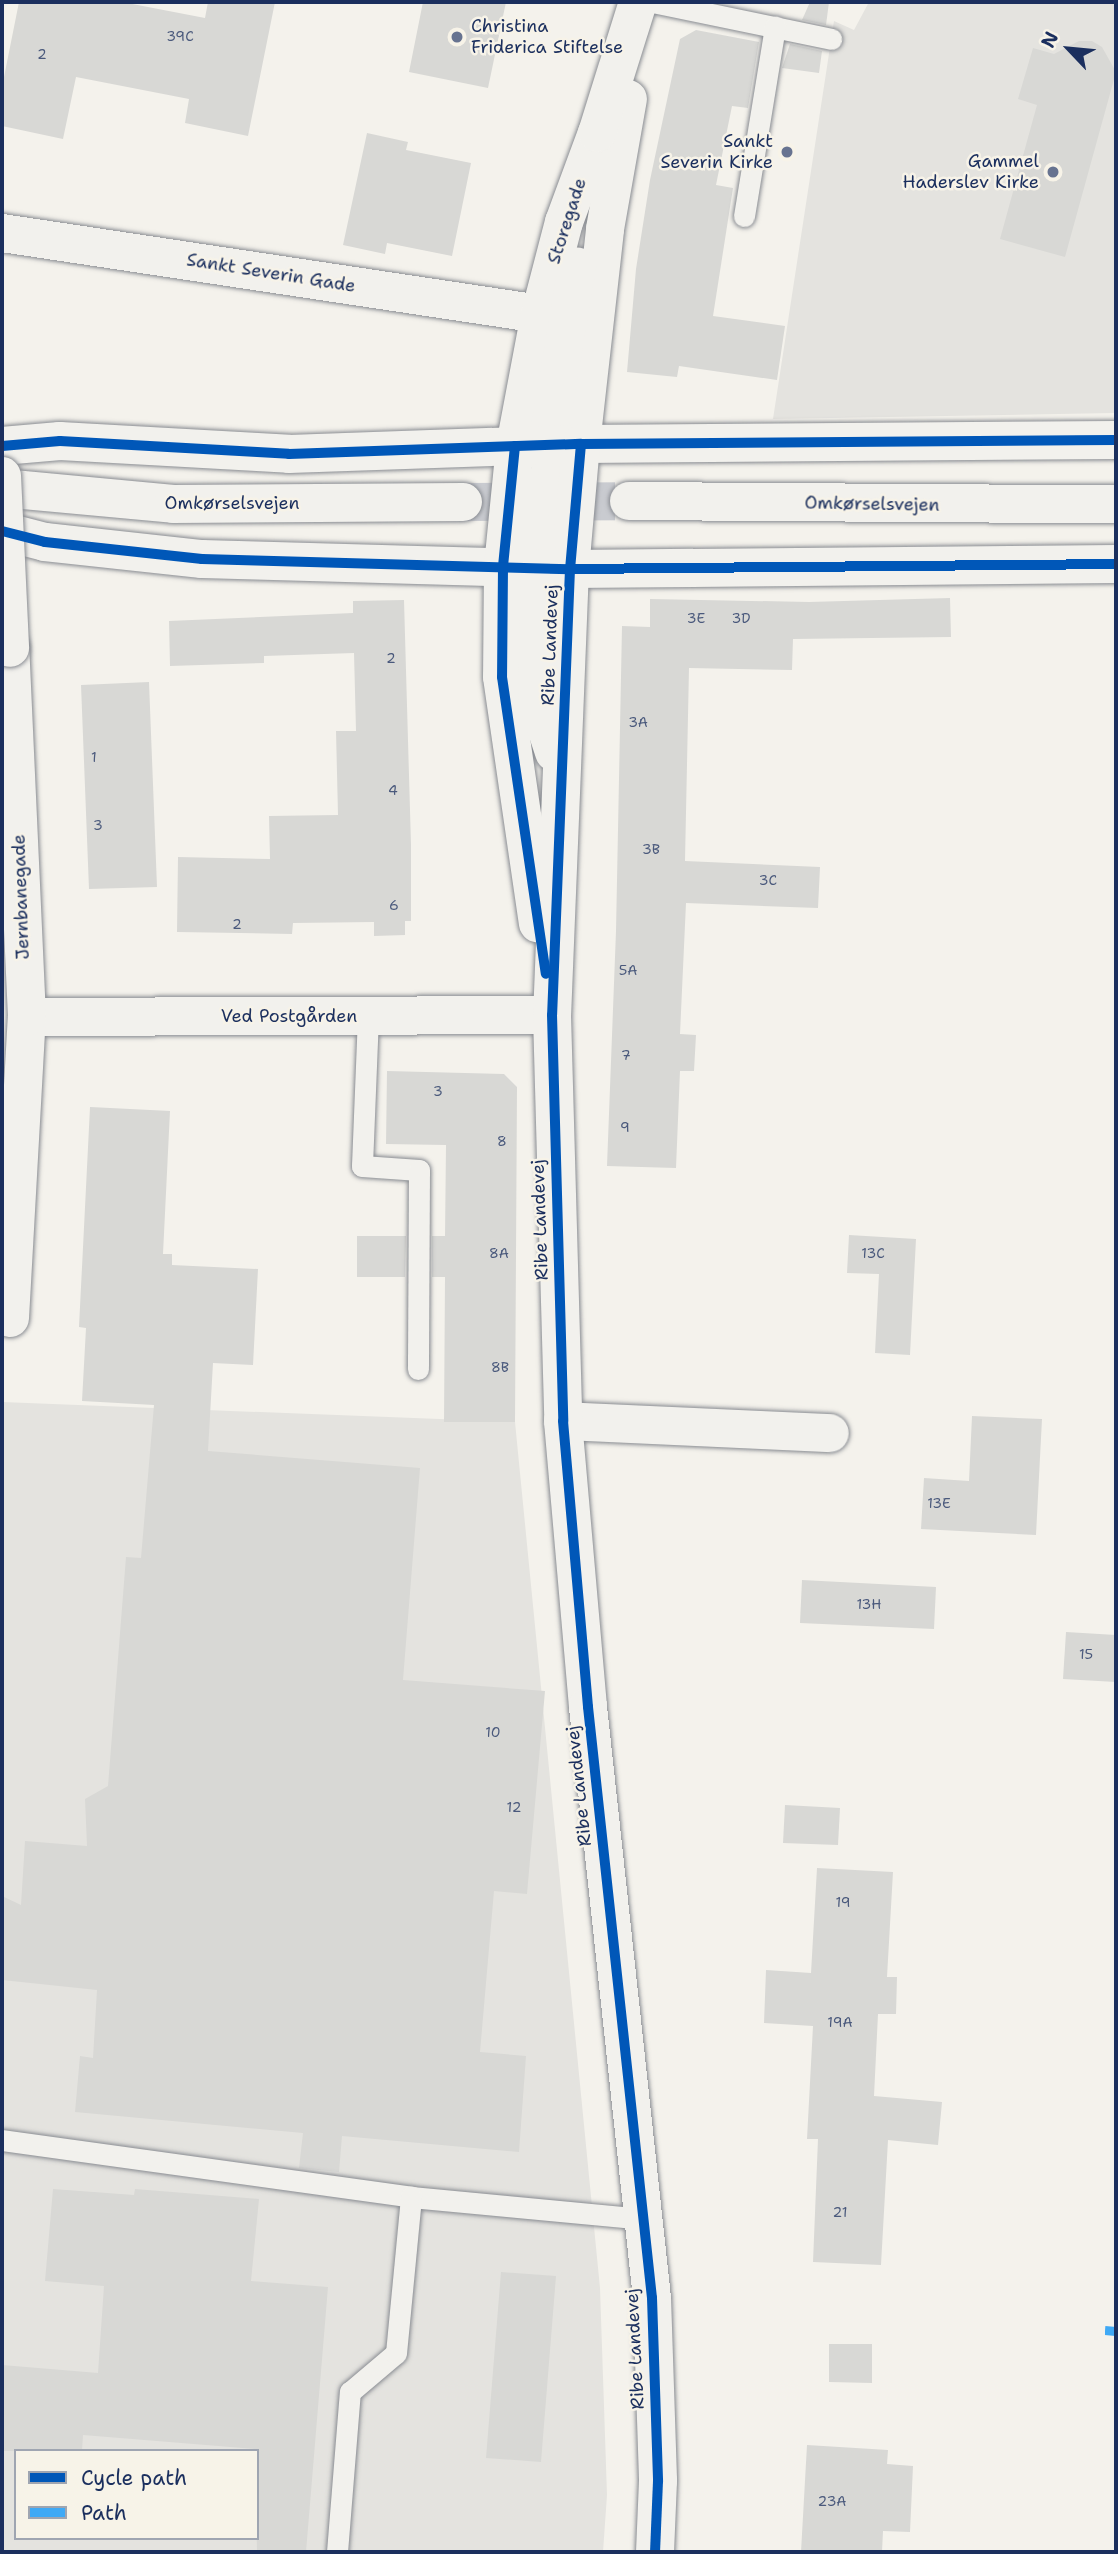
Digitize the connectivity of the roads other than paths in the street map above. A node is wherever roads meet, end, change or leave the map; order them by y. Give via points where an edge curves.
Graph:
1 (638, 2) edge
2 (644, 2) edge
3 (653, 2) edge
4 (775, 27) junction
5 (831, 39) dead end
6 (597, 133) junction
7 (744, 216) dead end
8 (2, 233) edge
9 (540, 314) junction
10 (1116, 440) edge
11 (547, 445) junction
12 (2, 446) edge
13 (2, 476) edge
14 (2, 488) edge
15 (629, 501) tunnel mouth
16 (463, 502) tunnel mouth
17 (1116, 504) edge
18 (2, 531) edge
19 (1116, 564) edge
20 (538, 568) junction
21 (552, 1015) junction
22 (368, 1016) junction
23 (27, 1017) junction
24 (10, 1318) dead end
25 (418, 1369) dead end
26 (563, 1421) junction
27 (830, 1433) dead end
28 (2, 2140) edge
29 (411, 2197) junction
30 (643, 2219) junction
31 (337, 2552) edge
32 (655, 2552) edge

1 - 6 main road, Storegade
2 - 11 main road, Storegade via 606,229
3 - 4 lane
4 - 5 lane
4 - 7 lane
6 - 9 main road, Storegade via 565,222
6 - 11 main road
8 - 9 main road, Sankt Severin Gade
9 - 11 main road, Storegade
10 - 11 main road
11 - 12 main road via 289,454 60,441
11 - 20 main road, Ribe Landevej
11 - 20 main road
13 - 23 main road, Jernbanegade, bridge
14 - 16 main road, Omkørselsvejen via 173,504
15 - 17 main road, Omkørselsvejen
18 - 20 main road via 45,542 202,559
19 - 20 main road
20 - 21 main road, Ribe Landevej via 562,778
20 - 21 main road, Ribe Landevej via 502,677
21 - 22 main road, Ved Postgården
21 - 26 main road, Ribe Landevej
22 - 23 main road, Ved Postgården
22 - 25 lane via 362,1167 419,1170
23 - 24 main road, Jernbanegade
26 - 27 main road
26 - 30 main road, Ribe Landevej
28 - 29 lane
29 - 30 lane
29 - 31 lane via 396,2353 350,2392
30 - 32 main road, Ribe Landevej via 652,2311 658,2481

